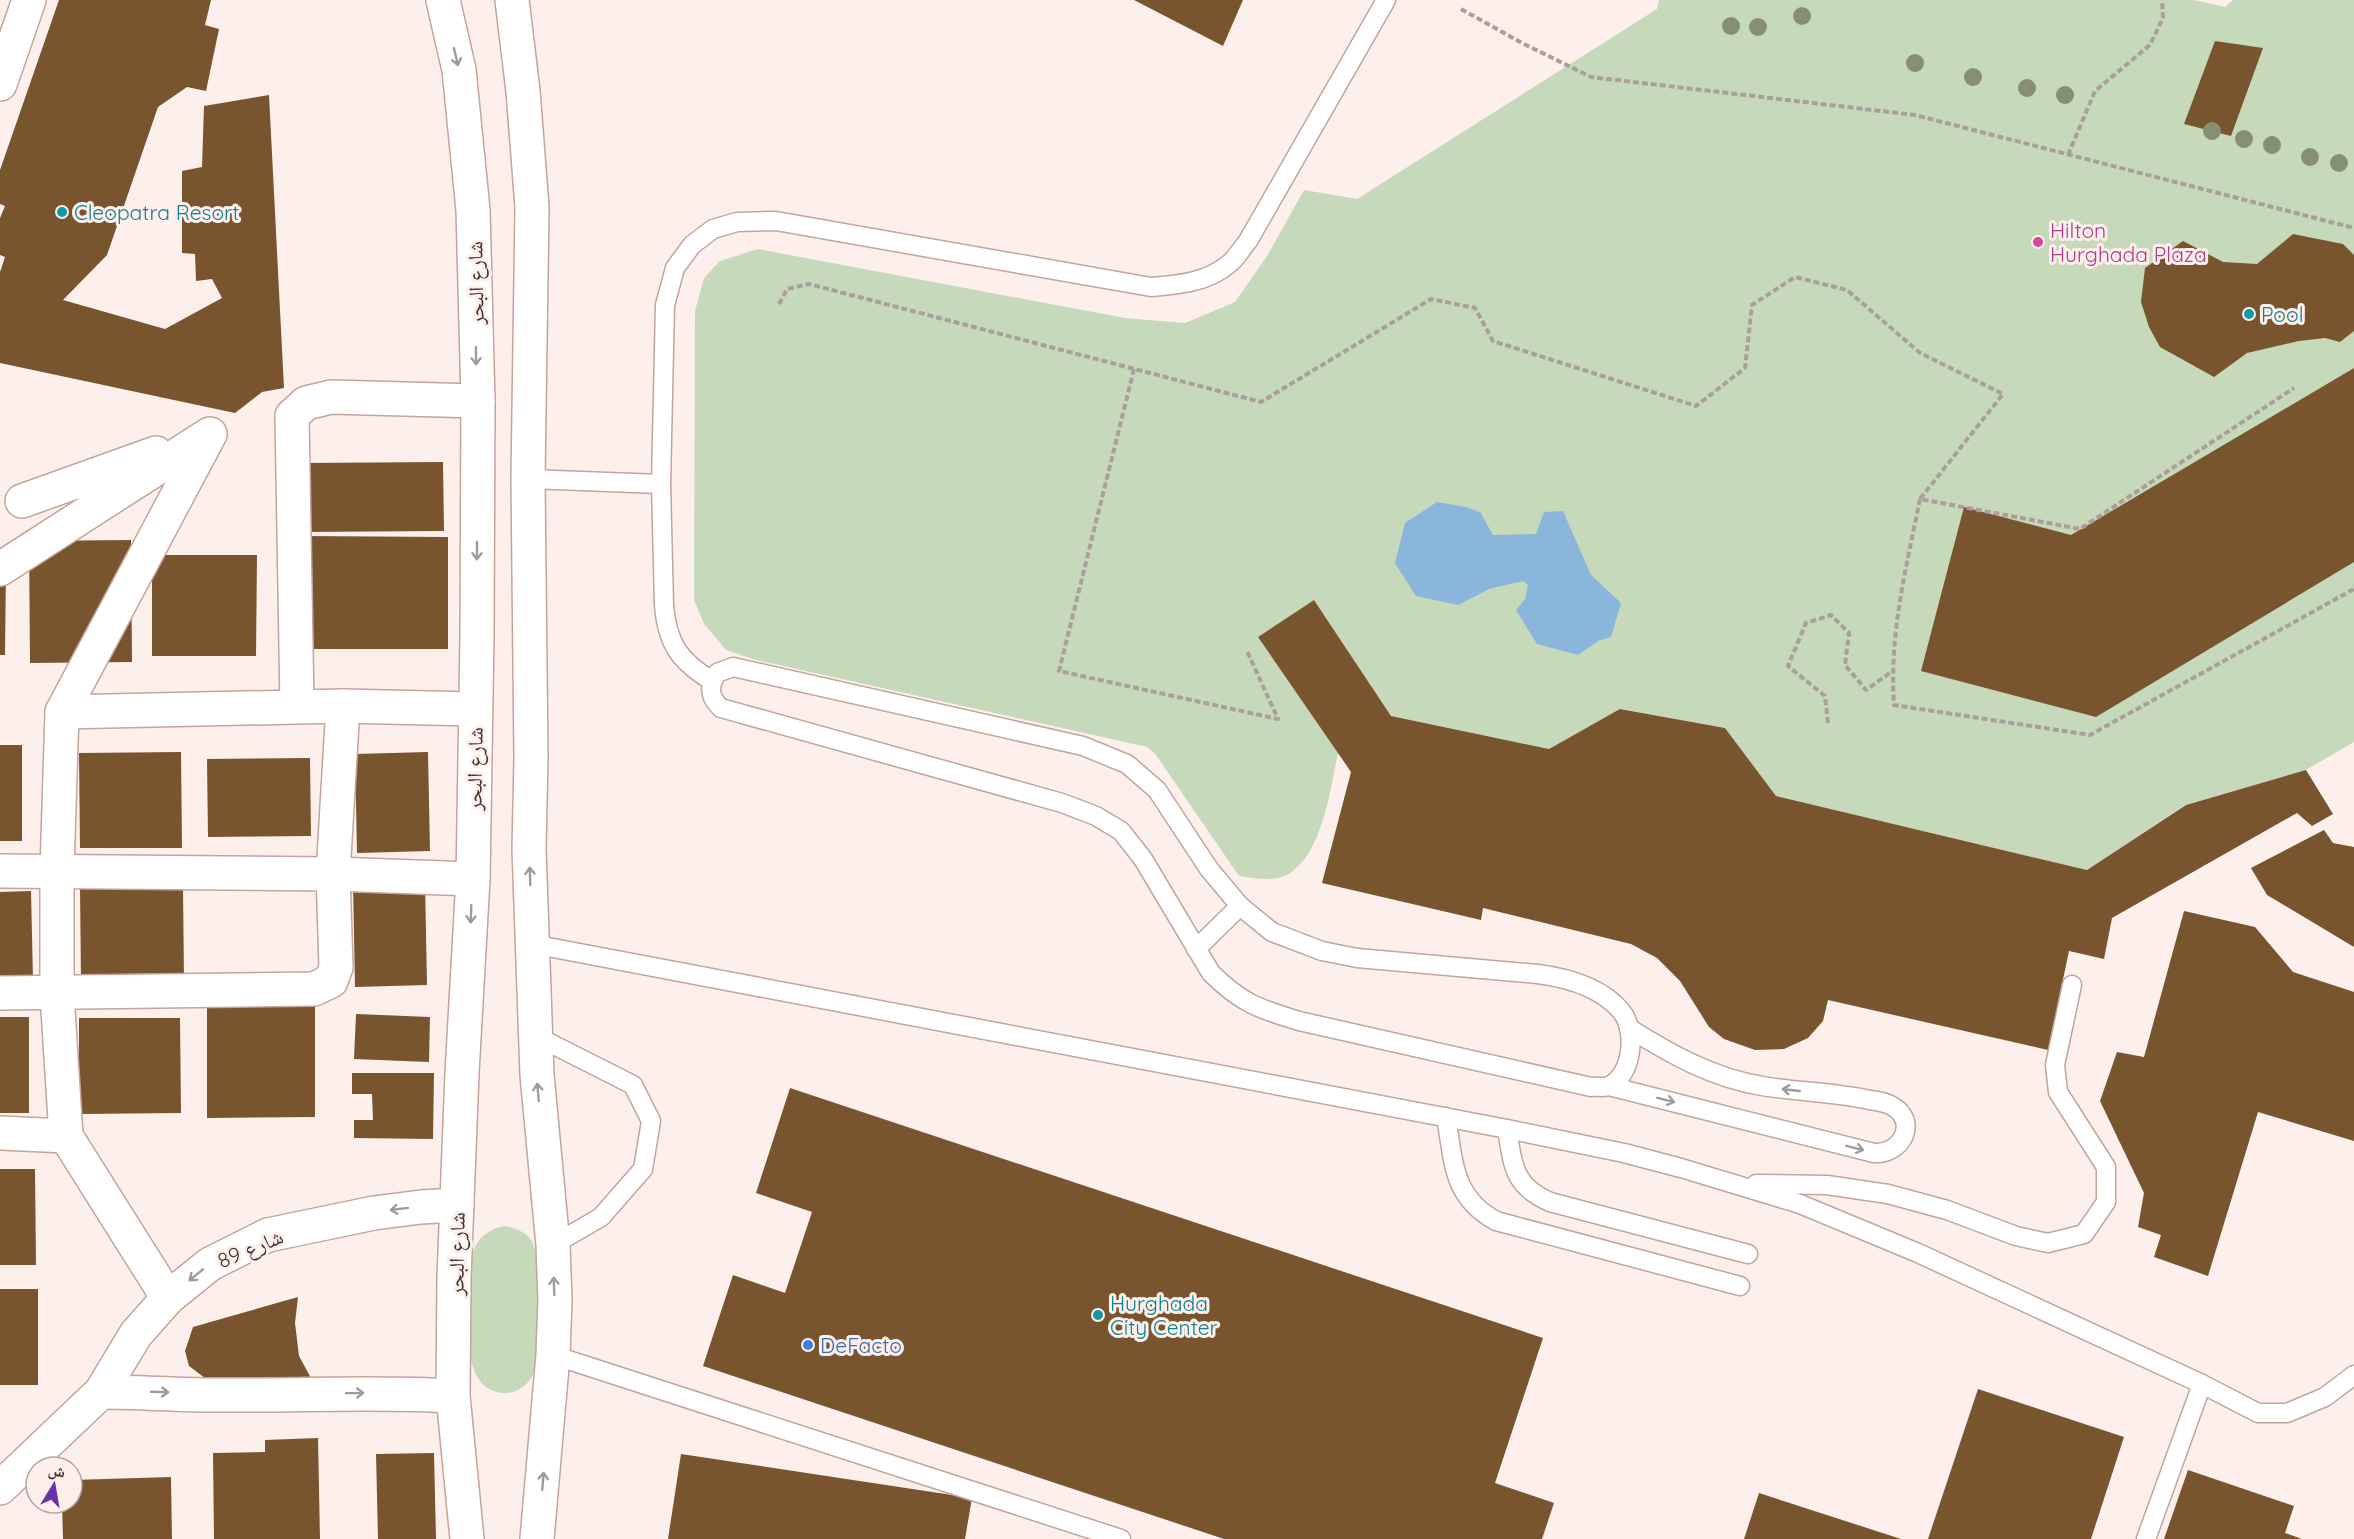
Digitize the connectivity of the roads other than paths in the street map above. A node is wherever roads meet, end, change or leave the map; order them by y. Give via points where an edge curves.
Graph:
1 (443, 0) edge
2 (512, 0) edge
3 (1386, 0) edge
4 (17, 8) edge
5 (0, 84) edge
6 (478, 401) junction
7 (210, 434) junction
8 (528, 479) junction
9 (662, 484) junction
10 (22, 501) dead end
11 (0, 569) edge
12 (712, 681) junction
13 (297, 706) junction
14 (343, 706) junction
15 (474, 709) junction
16 (62, 712) junction
17 (0, 871) edge
18 (57, 871) junction
19 (333, 874) junction
20 (473, 879) junction
21 (1240, 906) junction
22 (532, 944) junction
23 (1196, 950) junction
24 (2072, 985) dead end
25 (0, 993) edge
26 (57, 994) junction
27 (1629, 1028) junction
28 (536, 1035) junction
29 (1609, 1086) junction
30 (1446, 1117) junction
31 (1507, 1129) junction
32 (0, 1133) edge
33 (66, 1136) junction
34 (1739, 1184) junction
35 (457, 1205) junction
36 (553, 1245) junction
37 (1748, 1254) dead end
38 (1740, 1286) dead end
39 (168, 1298) junction
40 (553, 1355) junction
41 (2354, 1375) edge
42 (2202, 1384) junction
43 (101, 1392) junction
44 (453, 1396) junction
45 (0, 1488) edge
46 (467, 1539) edge
47 (537, 1539) edge
48 (1121, 1539) edge
49 (2146, 1539) edge

1 -> 6 street, شارع البحر via 459,70 473,210
2 - 8 street via 532,207
3 - 9 lane via 1248,241 1230,263 1182,285 1151,287 776,221 737,222 713,229 692,245 675,268 665,305
4 - 5 street
6 - 13 street via 330,397 306,403 292,416
6 -> 15 street, شارع البحر
7 - 10 street
7 - 11 street
7 - 16 street
8 - 9 lane
22 -> 8 street
9 - 12 lane via 666,624 671,642 682,658
12 - 21 lane via 724,669 742,669 1083,746 1127,764 1157,790 1209,869
12 - 23 lane via 713,701 721,708 1062,803 1096,816 1121,831 1143,860
13 - 14 street
13 - 16 street
14 - 15 street
14 - 19 street
15 - 20 street, شارع البحر
16 - 18 street
17 - 18 street
18 - 19 street
18 - 26 street
19 - 20 street
19 - 26 street via 336,967 331,981 314,989
20 -> 35 street, شارع البحر
21 - 23 lane
21 - 27 lane via 1272,932 1322,951 1395,962 1563,977 1605,997 1622,1011
22 - 28 street
22 - 30 lane
23 - 29 lane via 1226,988 1255,1008 1299,1022 1591,1087
24 - 34 lane via 2055,1065 2058,1092 2106,1167 2106,1202 2084,1234 2048,1243 1887,1194 1827,1185
25 - 26 street
26 - 33 street
27 - 29 lane via 1631,1050 1622,1075
29 -> 27 lane via 1874,1153 1894,1150 1905,1133 1905,1122 1892,1106 1854,1096 1760,1086 1725,1077 1659,1048
36 -> 28 street
28 - 36 lane via 633,1085 651,1121 643,1169 601,1217
30 - 31 lane
30 - 38 lane via 1461,1190 1482,1214
31 - 34 lane via 1624,1153
31 - 37 lane via 1513,1167 1519,1179 1538,1197
32 - 33 street
33 - 39 street
34 - 42 lane via 1860,1227
35 -> 39 street, شارع 89 via 374,1213 268,1235 210,1264
35 - 44 street, شارع البحر
40 -> 36 street
39 - 43 street, شارع 89 via 136,1334
47 -> 40 street
40 - 48 lane
41 - 42 lane via 2325,1397 2287,1413 2258,1413
42 - 49 lane
43 -> 44 street via 394,1392
43 - 45 street, شارع 89
44 - 46 street, شارع البحر

